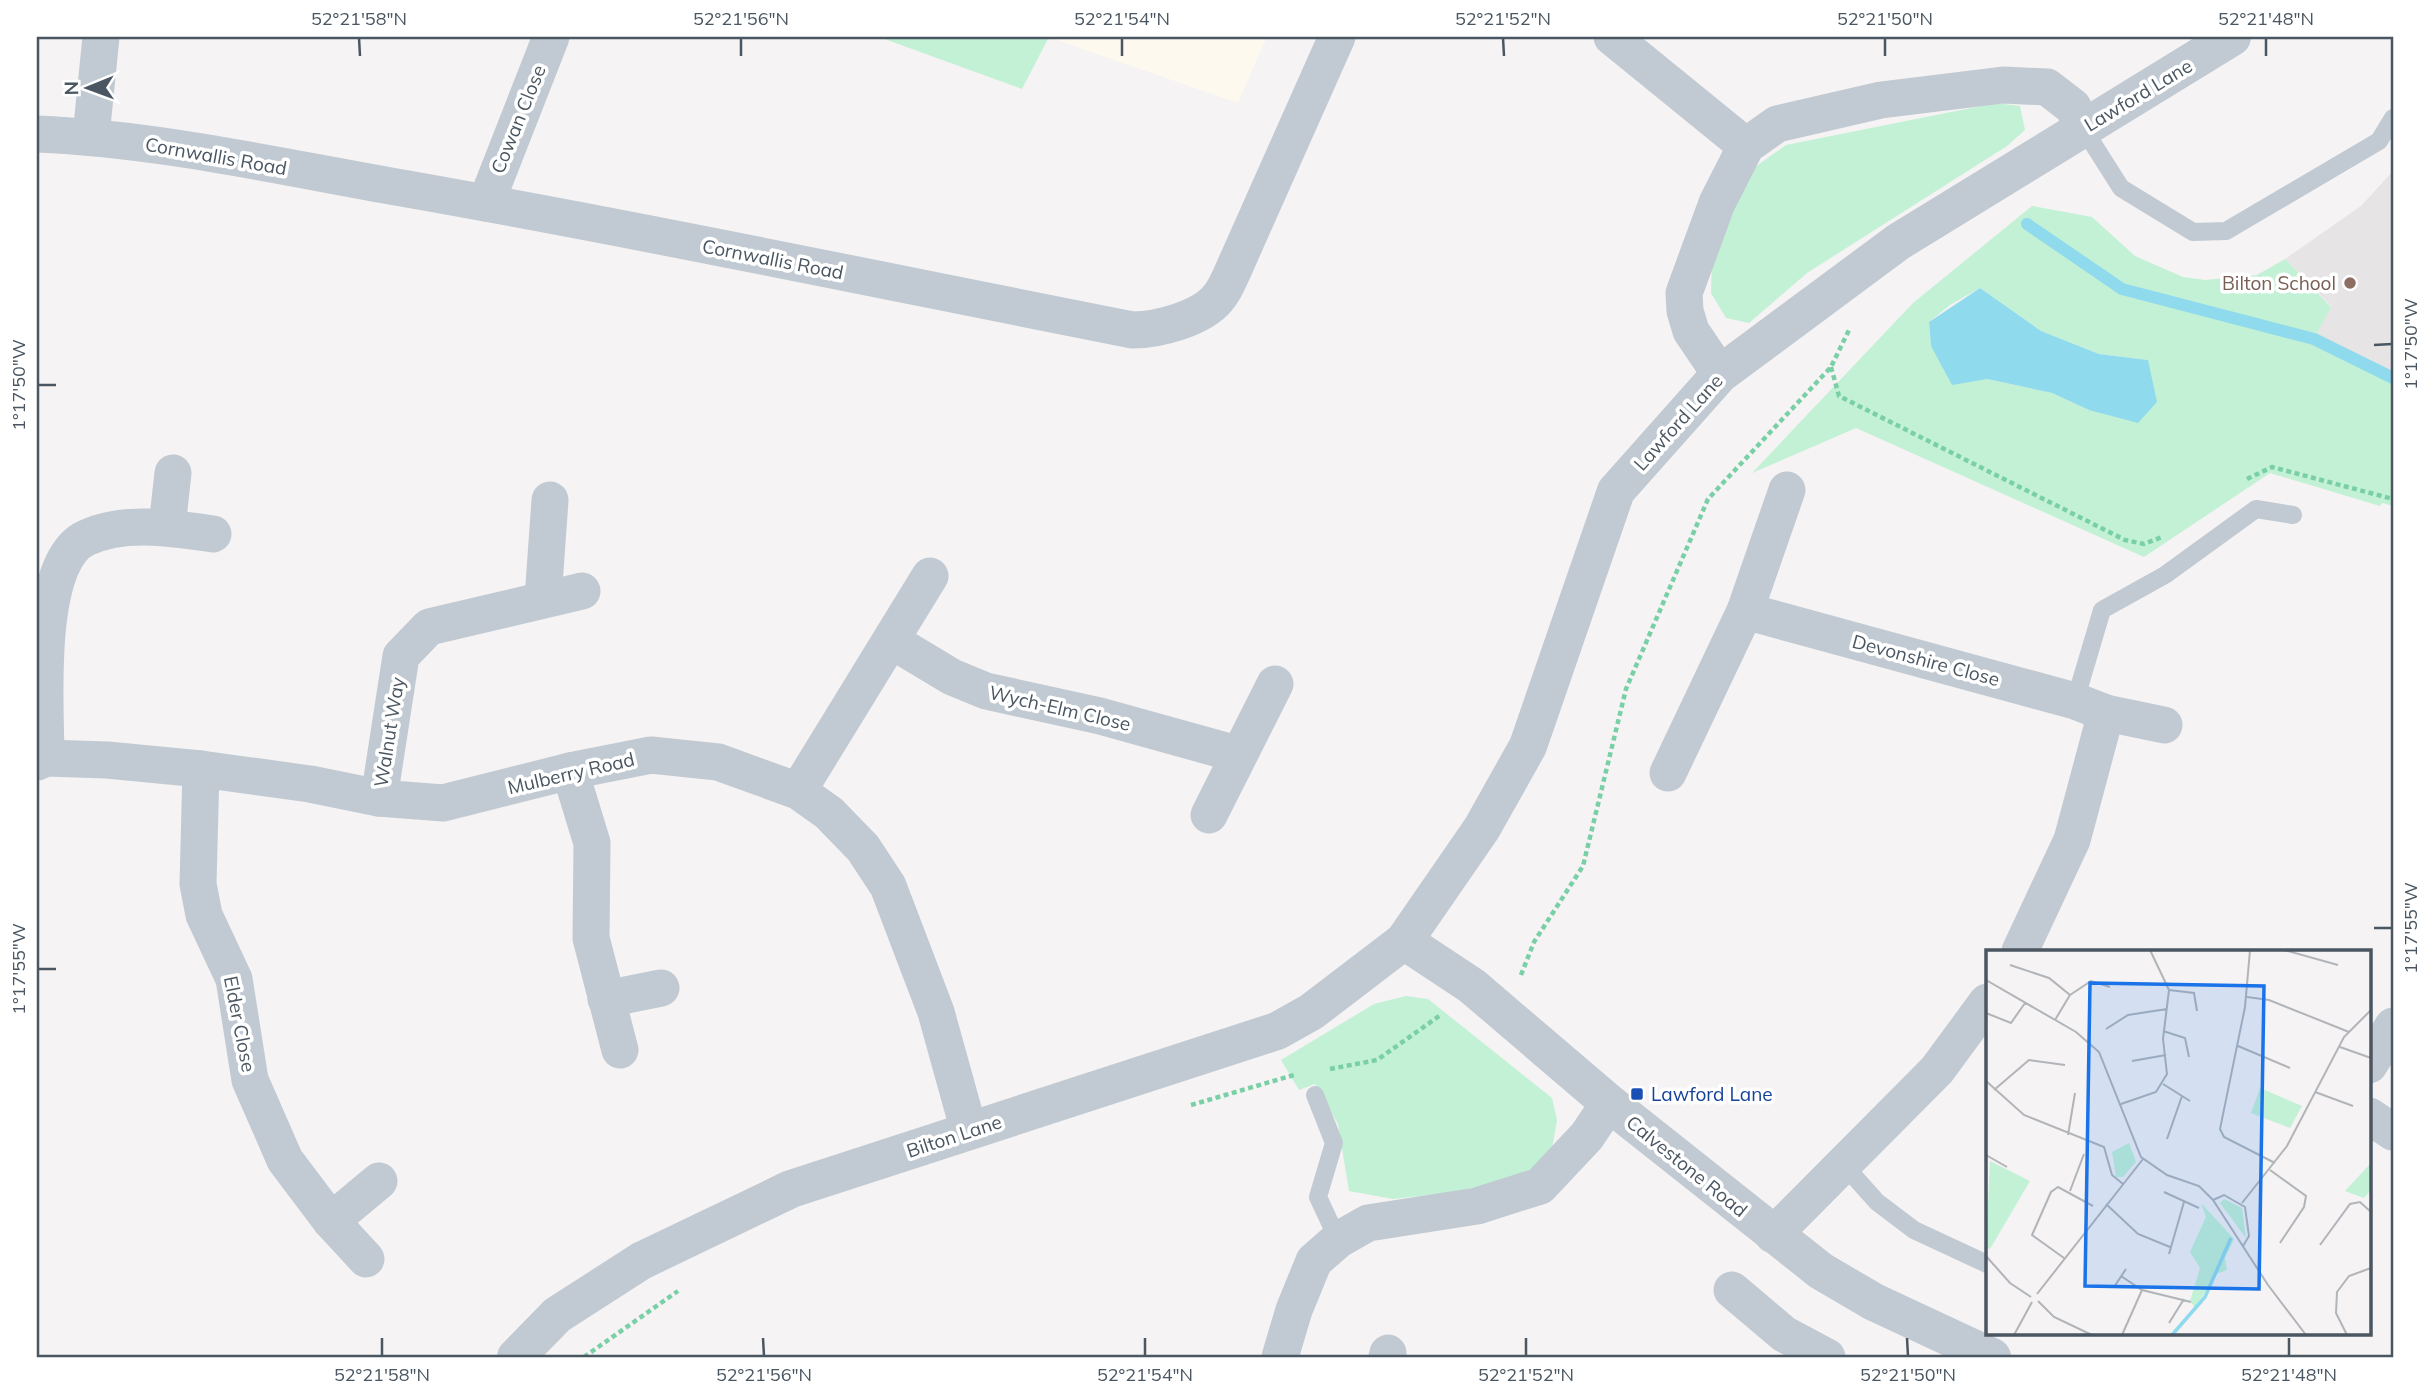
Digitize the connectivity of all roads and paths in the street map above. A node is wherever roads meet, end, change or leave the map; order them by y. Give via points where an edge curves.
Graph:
1 (102, 37) edge
2 (551, 37) edge
3 (1337, 37) edge
4 (1612, 37) edge
5 (2232, 37) edge
6 (2083, 128) junction
7 (2391, 131) edge
8 (37, 134) edge
9 (91, 136) junction
10 (1746, 146) junction
11 (486, 203) junction
12 (1846, 281) junction
13 (1831, 368) junction
14 (1720, 374) junction
15 (173, 473) dead end
16 (2245, 481) dead end
17 (1787, 491) dead end
18 (2393, 499) edge
19 (550, 500) dead end
20 (2293, 515) dead end
21 (167, 527) junction
22 (2171, 531) dead end
23 (213, 534) dead end
24 (929, 576) dead end
25 (582, 591) dead end
26 (543, 599) junction
27 (1745, 611) junction
28 (891, 641) junction
29 (1275, 684) dead end
30 (2091, 707) junction
31 (2164, 725) dead end
32 (1237, 754) junction
33 (42, 760) edge
34 (201, 769) junction
35 (570, 771) junction
36 (1668, 773) dead end
37 (798, 791) junction
38 (379, 798) junction
39 (1209, 815) dead end
40 (1404, 941) junction
41 (1534, 942) dead end
42 (2020, 950) edge
43 (1466, 982) junction
44 (661, 988) dead end
45 (606, 999) junction
46 (1986, 1003) edge
47 (2393, 1026) edge
48 (620, 1050) dead end
49 (2370, 1063) edge
50 (1328, 1070) dead end
51 (1302, 1073) dead end
52 (1315, 1095) dead end
53 (1609, 1103) junction
54 (1185, 1107) dead end
55 (2370, 1117) edge
56 (969, 1131) junction
57 (2393, 1132) edge
58 (1843, 1164) junction
59 (379, 1181) dead end
60 (331, 1222) junction
61 (1773, 1235) junction
62 (1338, 1240) junction
63 (366, 1259) dead end
64 (1986, 1264) edge
65 (685, 1286) dead end
66 (1732, 1290) dead end
67 (1777, 1346) edge
68 (516, 1357) edge
69 (584, 1357) edge
70 (1280, 1357) edge
71 (1827, 1357) edge
72 (1992, 1357) edge

1 - 9 street
2 - 11 street, Cowan Close
3 - 11 street, Cornwallis Road via 1217,300 1156,330 1133,330
4 - 10 street
5 - 6 street, Lawford Lane
6 - 7 lane via 2121,188 2193,232 2226,231
6 - 10 street via 2073,107 2047,87 2003,85 1881,100 1777,124
6 - 12 street, Lawford Lane via 1898,242
8 - 9 street, Cornwallis Road
9 - 11 street, Cornwallis Road
10 - 14 street via 1717,203 1685,293 1691,331
12 - 13 path via 1857,314
12 - 14 street, Lawford Lane
13 - 22 path via 1839,396 2125,540 2144,544
13 - 41 path via 1708,499 1626,689 1583,866
14 - 40 street, Lawford Lane via 1616,491 1528,746 1482,828
15 - 21 street
16 - 18 path via 2272,467
17 - 27 street
19 - 26 street
20 - 30 lane via 2256,509 2165,575 2102,610
21 - 23 street
21 - 33 street via 110,529 82,539 57,576 45,643
24 - 28 street
25 - 26 street, Walnut Way
26 - 38 street, Walnut Way via 429,627 401,656
27 - 30 street, Devonshire Close
27 - 36 street
28 - 32 street, Wych-Elm Close via 986,691 1100,716
28 - 37 street
29 - 32 street
30 - 31 street, Devonshire Close
30 - 42 street via 2072,840
32 - 39 street
33 - 34 street, Mulberry Road
34 - 38 street, Mulberry Road via 310,783
34 - 60 street, Elder Close via 198,884 204,915 234,979 250,1080 285,1160
35 - 37 street, Mulberry Road via 650,755 685,757 718,762
35 - 38 street, Mulberry Road via 443,803
35 - 45 street via 592,843 591,938
37 - 56 street, Mulberry Road via 829,813 863,848 888,886 936,1012
40 - 43 street, Calvestone Road
40 - 56 street, Bilton Lane via 1311,1012 1277,1031
43 - 50 path via 1444,1012 1377,1060
43 - 53 street, Calvestone Road
44 - 45 street
45 - 48 street
46 - 58 street via 1937,1070
47 - 49 street
51 - 54 path
52 - 62 lane via 1334,1143 1318,1198
53 - 61 street, Calvestone Road
53 - 62 street via 1587,1136 1540,1186 1477,1206 1368,1223
55 - 57 street
56 - 68 street, Bilton Lane via 791,1189 641,1261 557,1315
58 - 61 street
58 - 64 lane via 1877,1202 1914,1230
59 - 60 street
60 - 63 street, Elder Close
61 - 72 street, Calvestone Road via 1874,1302
62 - 70 street via 1314,1261
65 - 69 path
66 - 67 street
67 - 71 street

